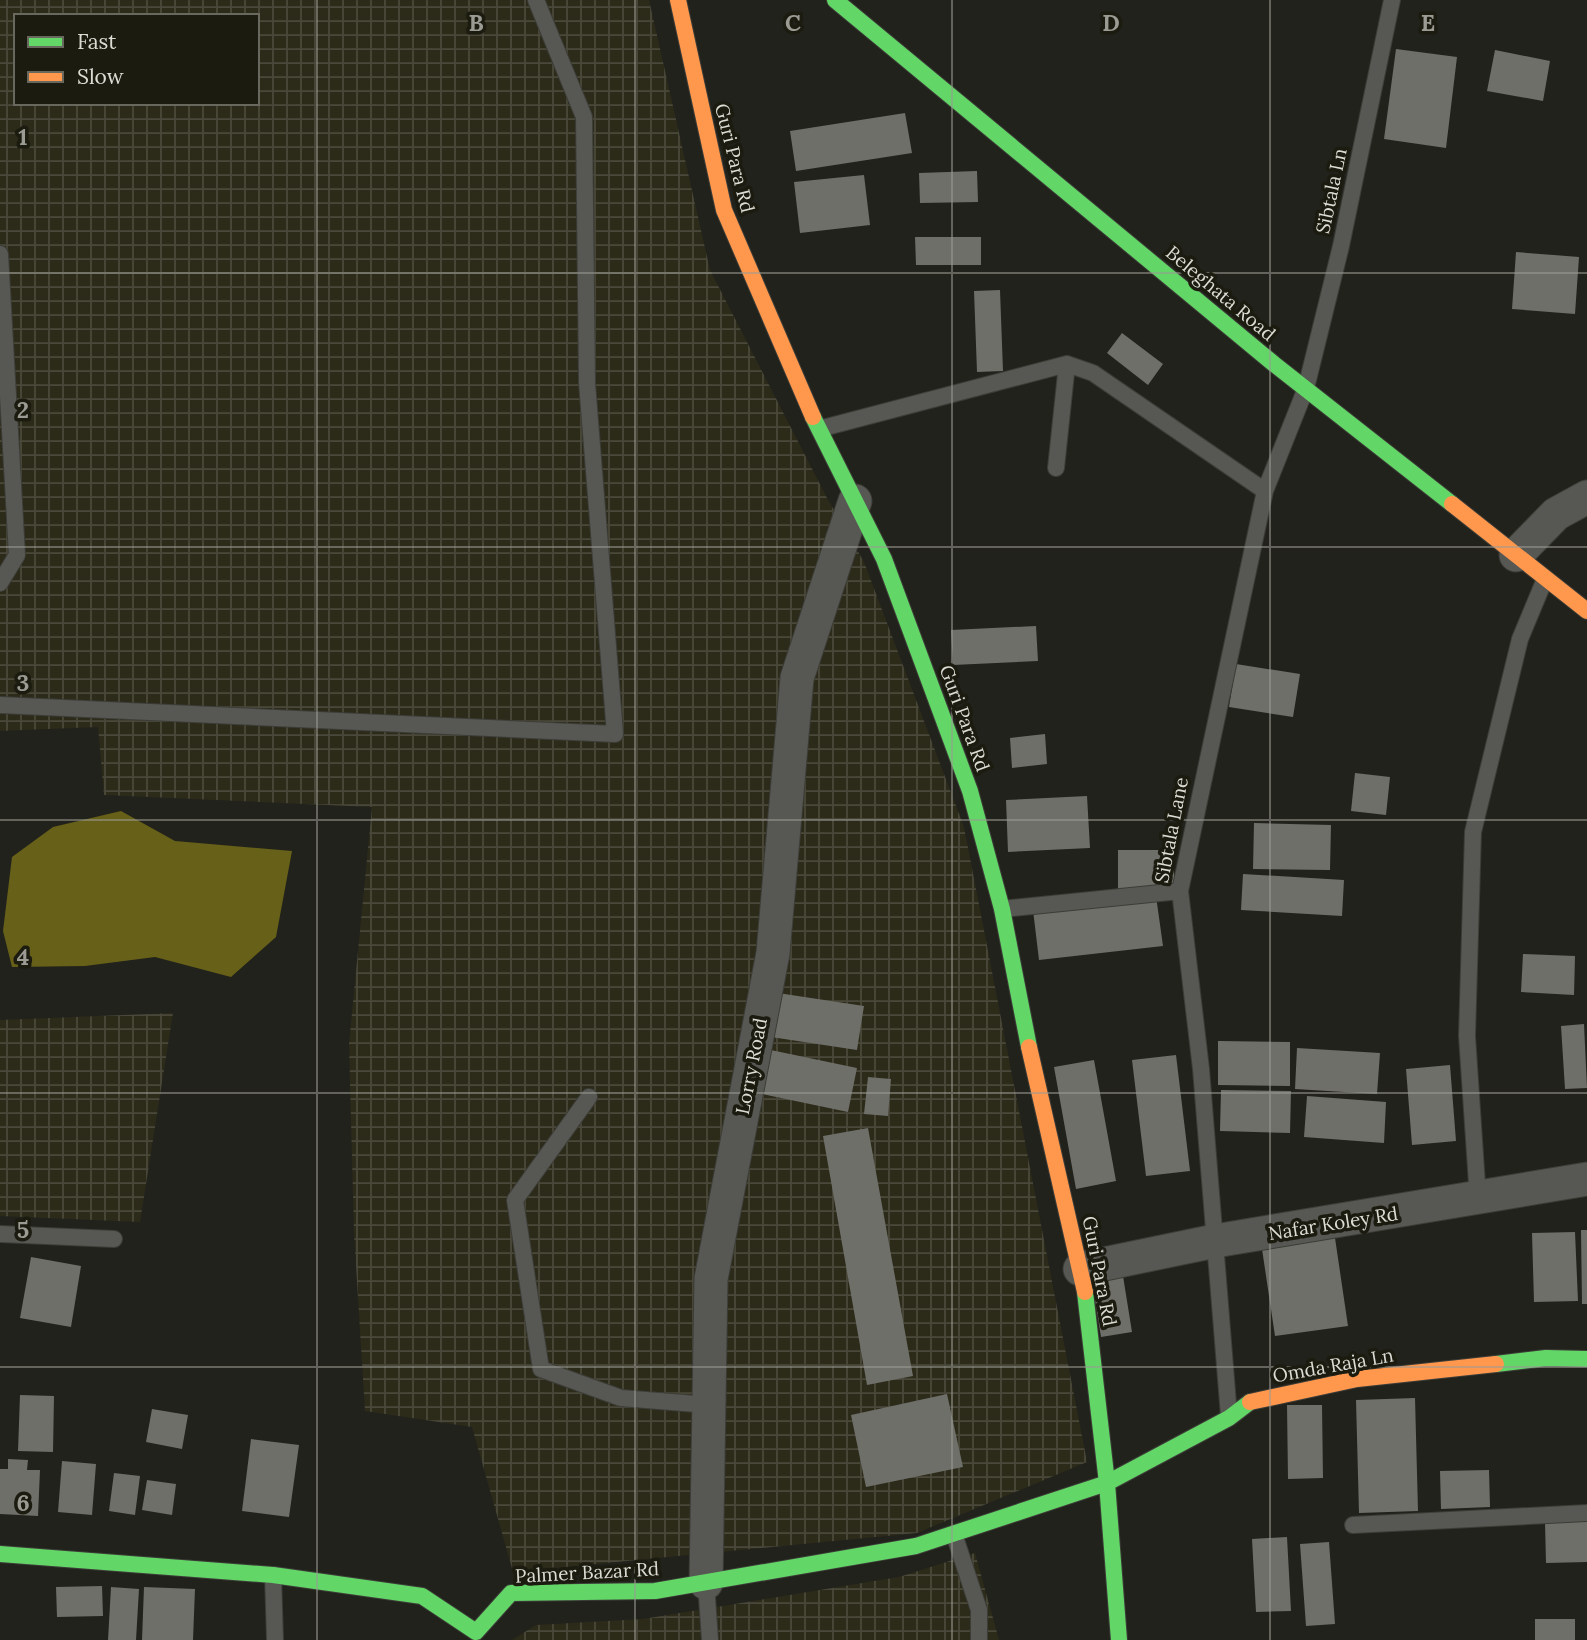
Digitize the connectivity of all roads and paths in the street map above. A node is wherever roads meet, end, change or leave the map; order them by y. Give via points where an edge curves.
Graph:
1 (536, 0) edge
2 (678, 0) edge
3 (835, 0) edge
4 (1392, 0) edge
5 (0, 254) edge
6 (1067, 364) junction
7 (1306, 388) junction
8 (819, 429) junction
9 (1056, 468) dead end
10 (1265, 491) junction
11 (1587, 497) edge
12 (855, 501) junction
13 (1516, 555) junction
14 (1545, 578) junction
15 (0, 583) edge
16 (1587, 611) edge
17 (0, 705) edge
18 (1180, 891) junction
19 (1002, 909) junction
20 (589, 1097) dead end
21 (1587, 1179) edge
22 (1478, 1199) junction
23 (0, 1234) edge
24 (114, 1239) dead end
25 (1215, 1241) junction
26 (1080, 1269) junction
27 (1587, 1359) edge
28 (709, 1405) junction
29 (1229, 1418) junction
30 (1108, 1483) junction
31 (1587, 1513) edge
32 (1353, 1525) dead end
33 (954, 1534) junction
34 (0, 1554) edge
35 (273, 1575) junction
36 (706, 1583) junction
37 (476, 1636) edge
38 (275, 1640) edge
39 (710, 1640) edge
40 (979, 1640) edge
41 (1119, 1640) edge

1 - 17 lane via 584,117 587,383 615,734
2 - 8 main road, Guri Para Rd via 724,210
3 - 7 main road, Beleghata Road
4 - 7 lane, Sibtala Ln
5 - 15 lane via 17,555
6 - 8 lane
6 - 9 lane
6 - 10 lane via 1093,373
7 - 10 lane, Sibtala Lane
7 - 13 main road, Beleghata Road
8 - 12 main road, Guri Para Rd
10 - 18 lane, Sibtala Lane
11 - 13 street via 1556,514
12 - 19 main road, Guri Para Rd via 884,559 970,792
12 - 28 street, Lorry Road via 797,678 773,953 711,1279
13 - 14 main road, Beleghata Road
14 - 16 main road, Beleghata Road
14 - 22 lane via 1520,639 1473,832 1467,1036
18 - 19 lane
18 - 25 lane, Sibtala Lane
19 - 26 main road, Guri Para Rd
20 - 28 lane via 515,1200 541,1369 621,1398
21 - 22 street, Nafar Koley Rd
22 - 25 street, Nafar Koley Rd
23 - 24 lane
25 - 26 street, Nafar Koley Rd
25 - 29 lane, Sibtala Lane
26 - 30 main road, Guri Para Rd
27 - 29 main road, Omda Raja Ln via 1546,1358 1357,1379 1246,1404
28 - 36 street, Lorry Road
29 - 30 main road, Omda Raja Ln
30 - 33 main road, Palmer Bazar Rd
30 - 41 main road, Guri Para Rd
31 - 32 lane
33 - 36 main road, Palmer Bazar Rd via 916,1546
33 - 40 lane via 979,1609
34 - 35 main road, Palmer Bazar Rd
35 - 37 main road, Palmer Bazar Rd via 422,1596
35 - 38 lane
36 - 37 main road, Palmer Bazar Rd via 655,1591 511,1593
36 - 39 lane, Lorry Road

